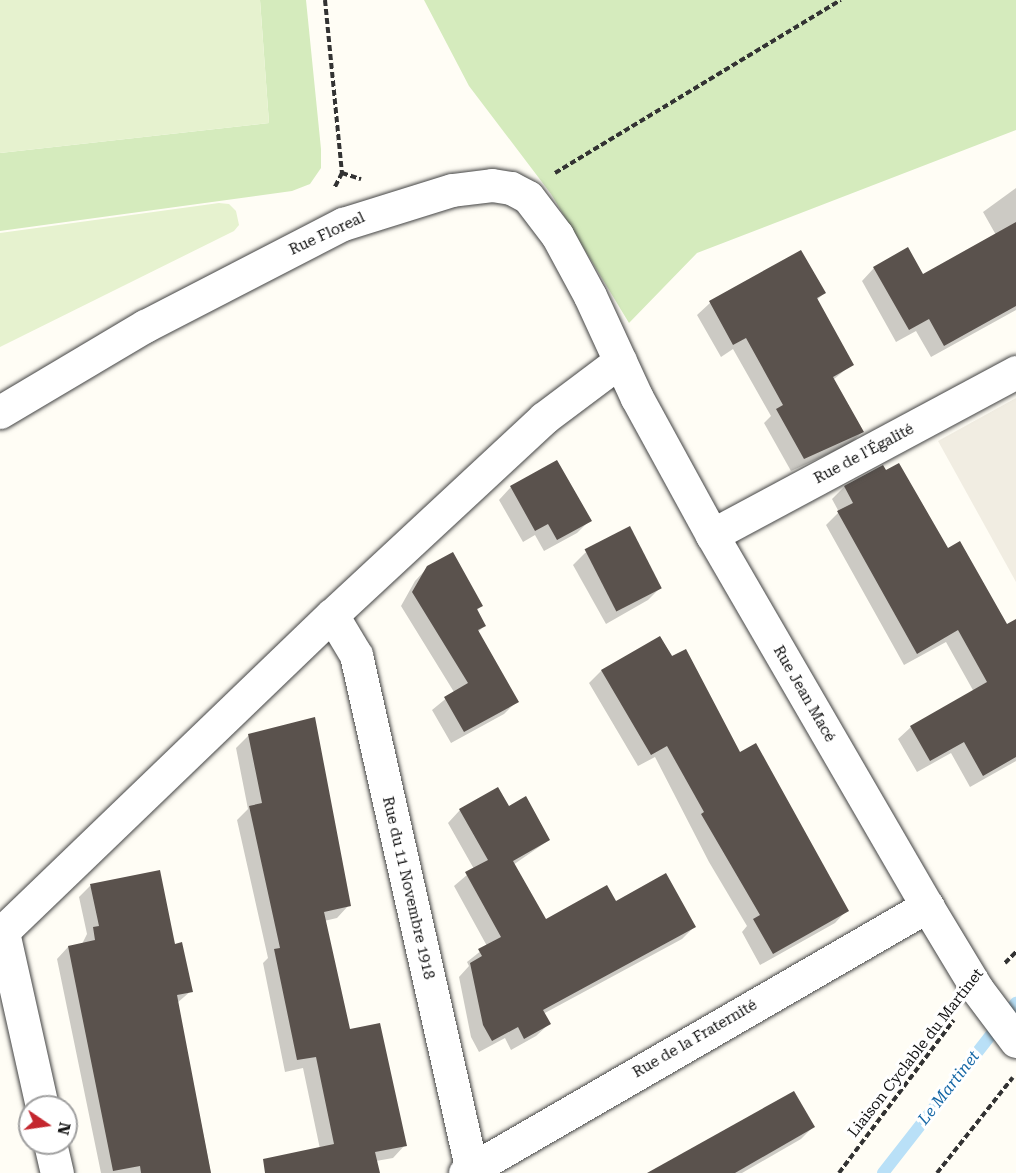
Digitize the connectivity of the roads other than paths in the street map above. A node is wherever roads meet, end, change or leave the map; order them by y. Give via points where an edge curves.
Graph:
1 (615, 348) junction
2 (1015, 376) edge
3 (0, 412) edge
4 (712, 536) junction
5 (332, 615) junction
6 (927, 906) junction
7 (1, 933) edge
8 (1014, 1039) edge
9 (39, 1095) edge
10 (53, 1155) edge
11 (468, 1170) edge
12 (57, 1173) edge

1 - 3 street, Rue Floreal via 557,235 528,197 511,188 492,185 423,197 343,224 146,326
1 - 4 street, Rue Jean Macé
1 - 5 street
2 - 4 street, Rue de l'Égalité via 948,423
4 - 6 street, Rue Jean Macé
5 - 7 street
5 - 11 street, Rue du 11 Novembre 1918 via 356,655
6 - 8 street, Rue Jean Macé
6 - 11 street, Rue de la Fraternité
7 - 9 street
10 - 12 street

